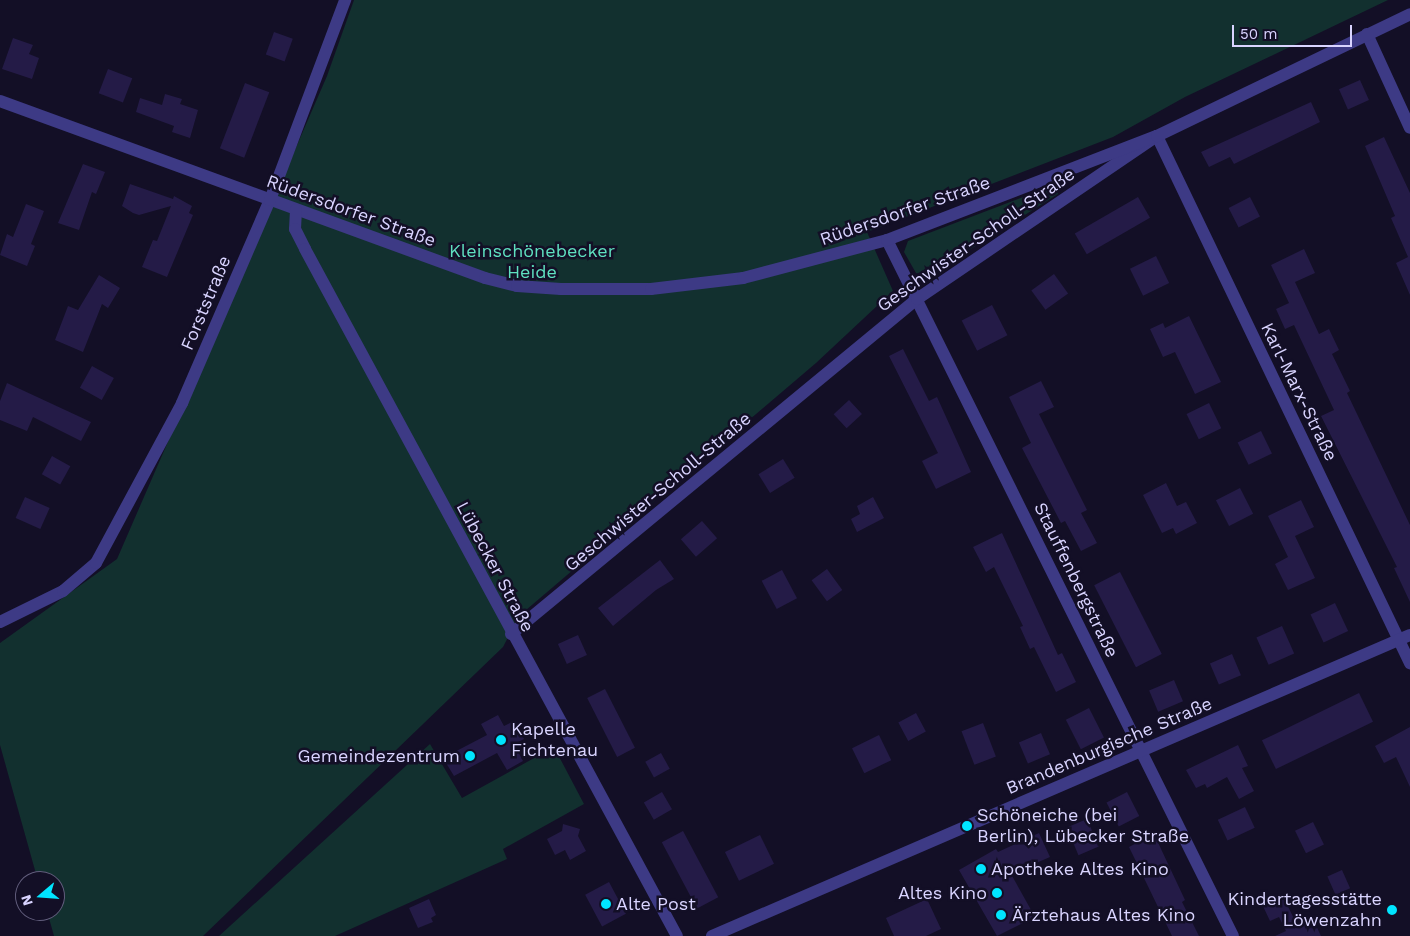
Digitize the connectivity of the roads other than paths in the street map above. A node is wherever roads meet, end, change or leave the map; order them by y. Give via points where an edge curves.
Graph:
1 (345, 0) edge
2 (1410, 14) edge
3 (1367, 34) junction
4 (0, 101) edge
5 (1410, 128) edge
6 (1157, 136) junction
7 (270, 200) junction
8 (296, 210) junction
9 (886, 240) junction
10 (917, 299) junction
11 (0, 622) edge
12 (512, 634) junction
13 (1405, 638) edge
14 (1410, 663) edge
15 (1142, 752) junction
16 (677, 936) edge
17 (712, 936) edge
18 (1233, 936) edge

1 - 7 street, Forststraße
2 - 3 street, Geschwister-Scholl-Straße
3 - 5 street
3 - 6 street, Geschwister-Scholl-Straße
4 - 7 street, Rüdersdorfer Straße
6 - 9 street, Rüdersdorfer Straße
6 - 10 street, Geschwister-Scholl-Straße
6 - 13 street, Karl-Marx-Straße
7 - 8 street, Rüdersdorfer Straße
7 - 11 street, Forststraße via 182,403 96,563 56,595
8 - 9 street, Rüdersdorfer Straße via 485,278 517,286 600,291 702,285 784,269
8 - 12 street, Lübecker Straße via 295,229 305,249
9 - 10 street, Stauffenbergstraße
10 - 12 street, Geschwister-Scholl-Straße
10 - 15 street, Stauffenbergstraße
12 - 16 street, Lübecker Straße
13 - 14 street, Karl-Marx-Straße
13 - 15 street, Brandenburgische Straße
15 - 17 street, Brandenburgische Straße
15 - 18 street, Stauffenbergstraße

